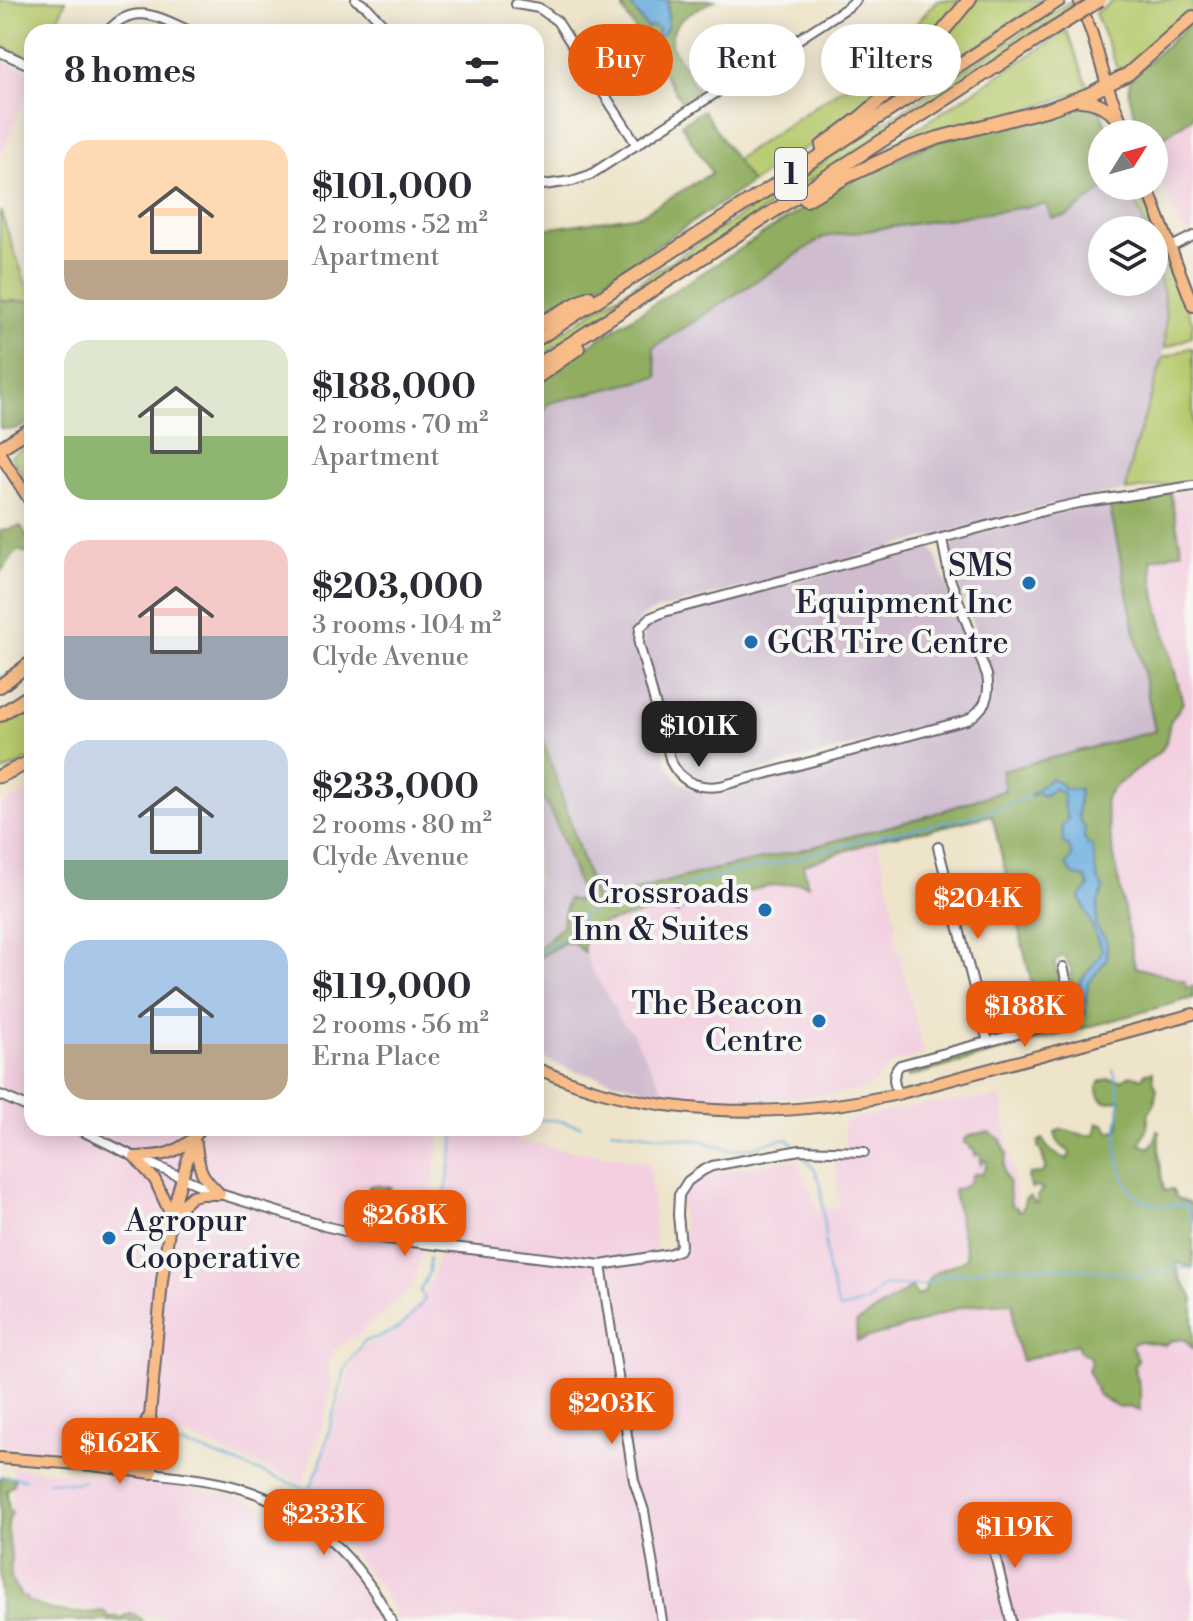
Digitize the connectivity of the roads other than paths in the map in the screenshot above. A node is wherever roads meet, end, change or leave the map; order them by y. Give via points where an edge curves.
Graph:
1 (356, 0) edge
2 (856, 0) edge
3 (969, 0) edge
4 (1059, 0) edge
5 (1079, 0) edge
6 (1100, 0) edge
7 (516, 4) dead end
8 (1193, 17) edge
9 (116, 24) edge
10 (174, 24) edge
11 (383, 24) edge
12 (0, 52) edge
13 (24, 62) edge
14 (1107, 85) junction
15 (1076, 100) junction
16 (1117, 120) edge
17 (1120, 120) edge
18 (637, 145) junction
19 (544, 185) edge
20 (1153, 200) edge
21 (723, 218) junction
22 (742, 231) junction
23 (1193, 236) edge
24 (1171, 247) junction
25 (1193, 306) edge
26 (544, 321) edge
27 (544, 335) edge
28 (544, 361) edge
29 (544, 372) edge
30 (24, 433) edge
31 (0, 434) edge
32 (24, 435) edge
33 (24, 436) edge
34 (0, 448) edge
35 (0, 454) edge
36 (1193, 486) edge
37 (24, 492) edge
38 (942, 539) junction
39 (24, 670) edge
40 (0, 687) edge
41 (24, 699) edge
42 (0, 715) edge
43 (24, 765) edge
44 (0, 776) edge
45 (938, 847) dead end
46 (1063, 967) dead end
47 (1193, 1012) edge
48 (988, 1042) junction
49 (544, 1071) edge
50 (898, 1094) junction
51 (0, 1095) edge
52 (24, 1106) edge
53 (92, 1136) edge
54 (194, 1136) edge
55 (197, 1136) edge
56 (198, 1136) edge
57 (864, 1152) dead end
58 (135, 1157) junction
59 (183, 1177) junction
60 (220, 1194) junction
61 (171, 1215) junction
62 (601, 1265) junction
63 (150, 1416) junction
64 (0, 1458) edge
65 (91, 1465) junction
66 (152, 1473) junction
67 (988, 1526) dead end
68 (391, 1621) edge
69 (662, 1621) edge
70 (1011, 1621) edge

1 - 11 street
2 - 18 street
3 - 21 highway via 878,103 732,204
4 - 21 highway, 1
5 - 14 main road
6 - 22 highway, 1, bridge
7 - 18 street via 539,8 557,21
8 - 14 highway via 1128,74
9 - 10 street via 137,13
12 - 13 street
14 - 15 highway
14 - 17 main road
15 - 16 highway via 1100,103
15 - 22 highway via 909,148 846,177 762,227
18 - 19 street via 582,179
20 - 24 main road
21 - 26 highway via 706,222
21 - 27 highway, 1
22 - 28 highway, 1
22 - 29 highway via 735,244
23 - 24 street
24 - 25 main road
30 - 31 highway
32 - 34 highway
33 - 35 highway
35 - 37 main road
36 - 38 street via 1079,503
38 - 38 street via 950,579 989,685 986,702 975,716 720,786 694,784 679,775 639,644 644,622 664,612
39 - 40 highway
41 - 42 highway
43 - 44 highway
45 - 48 street
46 - 48 street via 1073,1007 1070,1017
47 - 50 main road
48 - 50 street via 900,1065 894,1075
49 - 50 main road via 617,1097 704,1109 816,1108
51 - 52 street
53 - 58 street
54 - 58 main road via 171,1153
55 - 59 main road
56 - 60 main road via 199,1168
57 - 62 street via 800,1150 712,1166 692,1178 679,1195 679,1250
58 - 59 street
58 - 61 main road via 155,1180
59 - 60 street
59 - 61 main road
60 - 61 main road via 192,1196
60 - 62 street via 371,1237
61 - 63 main road
62 - 69 street
63 - 65 main road via 135,1452
63 - 66 main road
64 - 65 main road
65 - 66 main road
66 - 68 street via 242,1489 287,1508 351,1562
67 - 70 street

